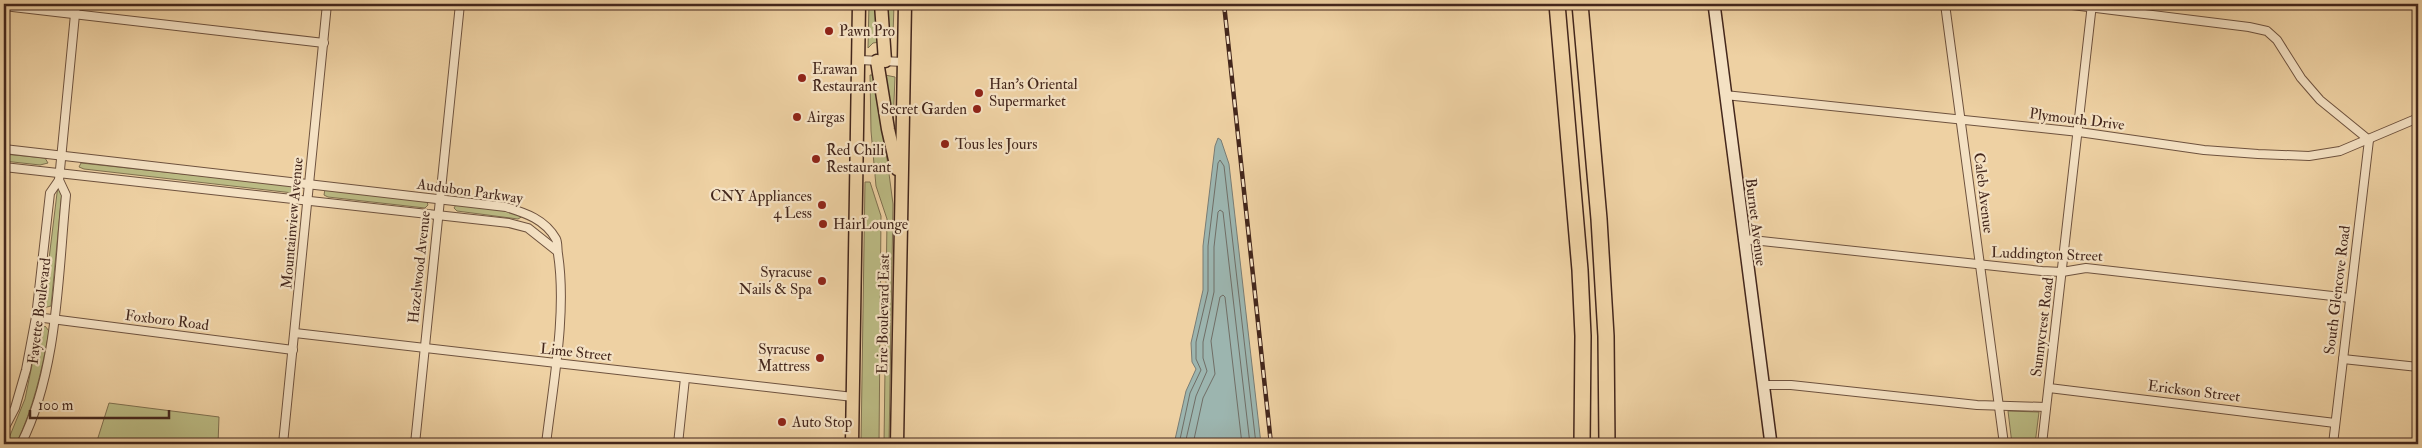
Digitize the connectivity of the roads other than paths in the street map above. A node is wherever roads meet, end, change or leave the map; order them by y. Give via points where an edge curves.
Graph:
1 (76, 4) edge
2 (327, 4) edge
3 (460, 4) edge
4 (860, 4) edge
5 (881, 4) edge
6 (905, 4) edge
7 (1557, 4) edge
8 (1580, 4) edge
9 (1714, 4) edge
10 (1945, 4) edge
11 (2064, 4) edge
12 (2092, 5) edge
13 (4, 6) edge
14 (75, 14) junction
15 (324, 43) junction
16 (859, 60) junction
17 (881, 61) junction
18 (904, 62) junction
19 (1725, 96) junction
20 (2418, 118) edge
21 (1961, 119) junction
22 (2079, 132) junction
23 (2370, 140) junction
24 (4, 149) edge
25 (62, 156) junction
26 (4, 167) edge
27 (59, 176) junction
28 (309, 184) junction
29 (901, 186) junction
30 (308, 199) junction
31 (440, 200) junction
32 (438, 214) junction
33 (537, 219) junction
34 (528, 228) junction
35 (1743, 239) junction
36 (557, 251) junction
37 (1979, 265) junction
38 (2062, 272) junction
39 (2350, 298) junction
40 (36, 317) junction
41 (53, 320) junction
42 (295, 333) junction
43 (425, 349) junction
44 (293, 350) junction
45 (2343, 359) junction
46 (555, 364) junction
47 (2418, 367) edge
48 (685, 378) junction
49 (1763, 385) junction
50 (2049, 388) junction
51 (853, 397) junction
52 (1998, 407) junction
53 (2046, 407) junction
54 (2335, 424) junction
55 (4, 429) edge
56 (21, 444) edge
57 (283, 444) edge
58 (414, 444) edge
59 (546, 444) edge
60 (678, 444) edge
61 (852, 444) edge
62 (897, 444) edge
63 (1582, 444) edge
64 (1607, 444) edge
65 (1771, 444) edge
66 (2004, 444) edge
67 (2042, 444) edge
68 (2333, 444) edge

1 - 14 street, Fayette Boulevard
2 - 15 street, Mountainview Avenue
3 - 31 street, Hazelwood Avenue
4 - 16 main road, Erie Boulevard East
5 - 17 main road
6 - 18 main road, Erie Boulevard East
7 - 63 highway via 1580,270
8 - 64 highway via 1599,219 1606,336
9 - 19 street, Burnet Avenue
10 - 21 street, Caleb Avenue
11 - 12 street
12 - 22 street, Sunnycrest Road
12 - 23 street via 2268,31 2320,100
13 - 14 street
14 - 15 street
14 - 25 street, Fayette Boulevard
15 - 28 street, Mountainview Avenue
16 - 17 street
16 - 51 main road, Erie Boulevard East
17 - 18 street
17 - 29 main road via 888,129
18 - 29 main road, Erie Boulevard East
19 - 21 street, Plymouth Drive
19 - 35 street, Burnet Avenue
20 - 23 street, Plymouth Drive
21 - 22 street, Plymouth Drive
21 - 37 street, Caleb Avenue
22 - 23 street, Plymouth Drive via 2204,150 2309,156 2340,151
22 - 38 street, Sunnycrest Road
23 - 39 street, South Glencove Road
24 - 25 street, Audubon Parkway
25 - 27 street, Fayette Boulevard
25 - 28 street, Audubon Parkway
26 - 27 street, Audubon Parkway
27 - 30 street, Audubon Parkway
27 - 40 street, Fayette Boulevard via 50,193
27 - 41 street, Fayette Boulevard via 66,195
28 - 30 street, Mountainview Avenue
28 - 31 street, Audubon Parkway
29 - 62 main road, Erie Boulevard East
30 - 32 street, Audubon Parkway
30 - 42 street, Mountainview Avenue
31 - 32 street, Hazelwood Avenue
31 - 33 street, Audubon Parkway via 506,207
32 - 34 street, Audubon Parkway
32 - 43 street, Hazelwood Avenue
33 - 34 street
33 - 36 street, Audubon Parkway via 557,240
34 - 36 street, Audubon Parkway
35 - 37 street, Luddington Street
35 - 49 street, Burnet Avenue
36 - 46 street via 562,298
37 - 38 street, Luddington Street
37 - 52 street, Caleb Avenue
38 - 39 street, Luddington Street via 2086,268
38 - 50 street, Sunnycrest Road
39 - 45 street, South Glencove Road
40 - 41 street, Foxboro Road
40 - 55 street, Fayette Boulevard via 26,370 15,408
41 - 44 street, Foxboro Road
41 - 56 street, Fayette Boulevard via 38,403
42 - 43 street, Lime Street
42 - 44 street, Mountainview Avenue
43 - 46 street, Lime Street
43 - 58 street, Hazelwood Avenue
44 - 57 street, Mountainview Avenue
45 - 47 street
45 - 54 street, South Glencove Road
46 - 48 street, Lime Street
46 - 59 street
48 - 51 street, Lime Street
48 - 60 street
49 - 52 street via 1791,385
49 - 65 street, Burnet Avenue
50 - 53 street, Sunnycrest Road
50 - 54 street, Erickson Street
51 - 61 main road, Erie Boulevard East
52 - 53 street
52 - 66 street, Caleb Avenue
53 - 67 street, Sunnycrest Road
54 - 68 street, South Glencove Road

